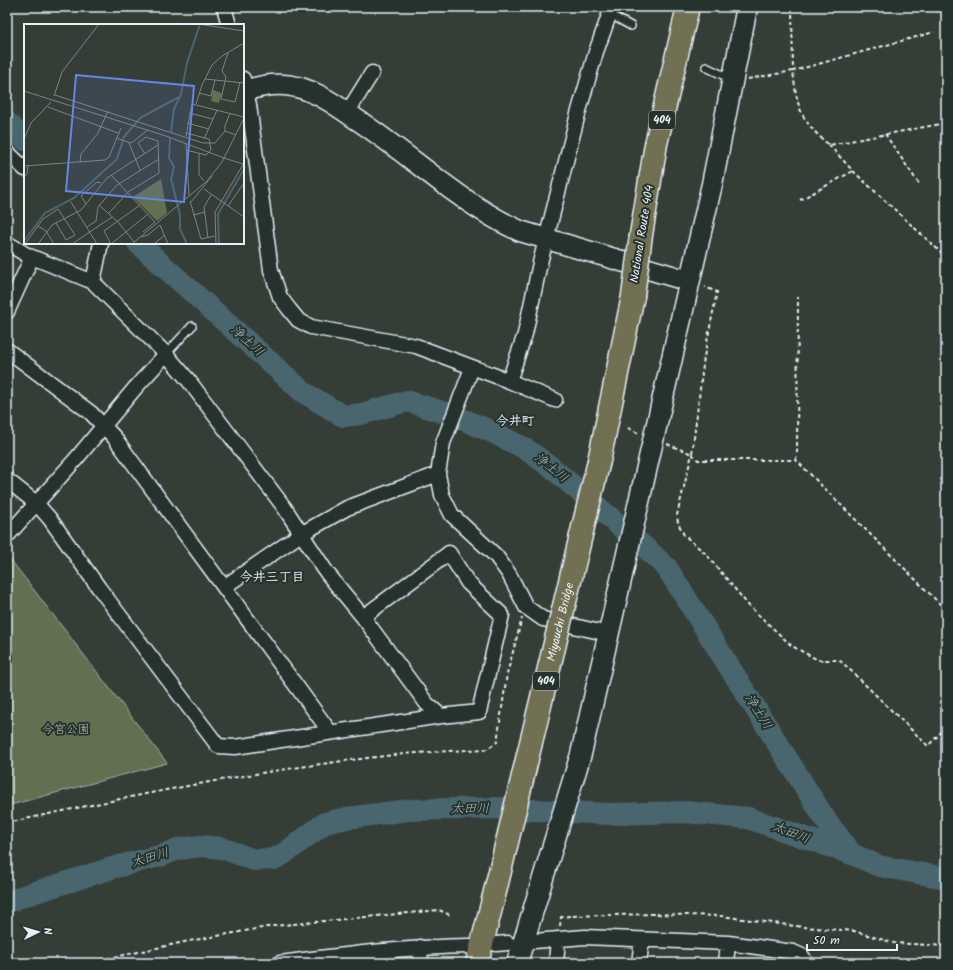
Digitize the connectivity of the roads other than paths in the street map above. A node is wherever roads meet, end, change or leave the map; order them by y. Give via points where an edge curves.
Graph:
1 (224, 7) edge
2 (688, 7) edge
3 (746, 7) edge
4 (610, 11) edge
5 (229, 24) edge
6 (631, 26) dead end
7 (706, 67) dead end
8 (372, 73) dead end
9 (733, 80) junction
10 (244, 84) edge
11 (347, 112) junction
12 (7, 152) edge
13 (24, 168) edge
14 (546, 239) junction
15 (7, 243) edge
16 (101, 244) edge
17 (32, 257) junction
18 (93, 282) junction
19 (689, 282) junction
20 (7, 312) edge
21 (192, 326) dead end
22 (7, 350) edge
23 (166, 354) junction
24 (472, 368) junction
25 (509, 381) junction
26 (555, 400) dead end
27 (105, 426) junction
28 (599, 461) joint
29 (438, 474) junction
30 (7, 480) edge
31 (36, 503) junction
32 (301, 534) junction
33 (7, 536) edge
34 (224, 587) junction
35 (363, 617) junction
36 (609, 634) junction
37 (441, 716) junction
38 (330, 732) junction
39 (558, 939) junction
40 (642, 940) junction
41 (534, 941) dead end
42 (728, 943) junction
43 (420, 947) junction
44 (474, 954) edge
45 (280, 963) edge
46 (420, 963) edge
47 (517, 963) edge
48 (556, 963) edge
49 (639, 963) edge
50 (726, 963) edge
51 (806, 963) edge

1 - 5 street
2 - 28 highway, National Route 404 / 404, bridge via 656,144 633,296
3 - 9 street
4 - 6 lane
4 - 14 street via 578,114
7 - 9 lane
8 - 11 street
9 - 19 street
10 - 11 street via 298,87
10 - 24 street via 271,270 280,297 289,309 298,320 311,327 416,346
11 - 14 street via 474,206 507,225
12 - 13 street
14 - 19 street
14 - 25 street via 525,334
15 - 17 street
16 - 18 street
17 - 18 street
17 - 20 street
18 - 23 street
19 - 36 street
21 - 23 lane
22 - 27 street
23 - 27 street
23 - 32 street via 189,381
24 - 25 street
24 - 29 street via 443,443
25 - 26 street
27 - 31 street
27 - 34 street
28 - 44 highway, Miyauchi Bridge / 404, bridge via 493,900
29 - 32 street via 347,508
29 - 36 street via 442,495 452,514 496,556 526,607 543,618
30 - 31 street
31 - 33 street
31 - 38 street via 218,746 235,747
32 - 34 street
32 - 35 street
34 - 38 street
35 - 37 street via 427,704
35 - 37 street via 449,553 468,584 498,609 502,615 479,712
36 - 47 street via 581,754
37 - 38 street
39 - 40 street via 585,937
39 - 41 street
39 - 48 street
40 - 42 street
40 - 49 street
42 - 50 street
42 - 51 street via 793,952 802,956
43 - 44 street
43 - 45 street via 340,954
43 - 46 street

